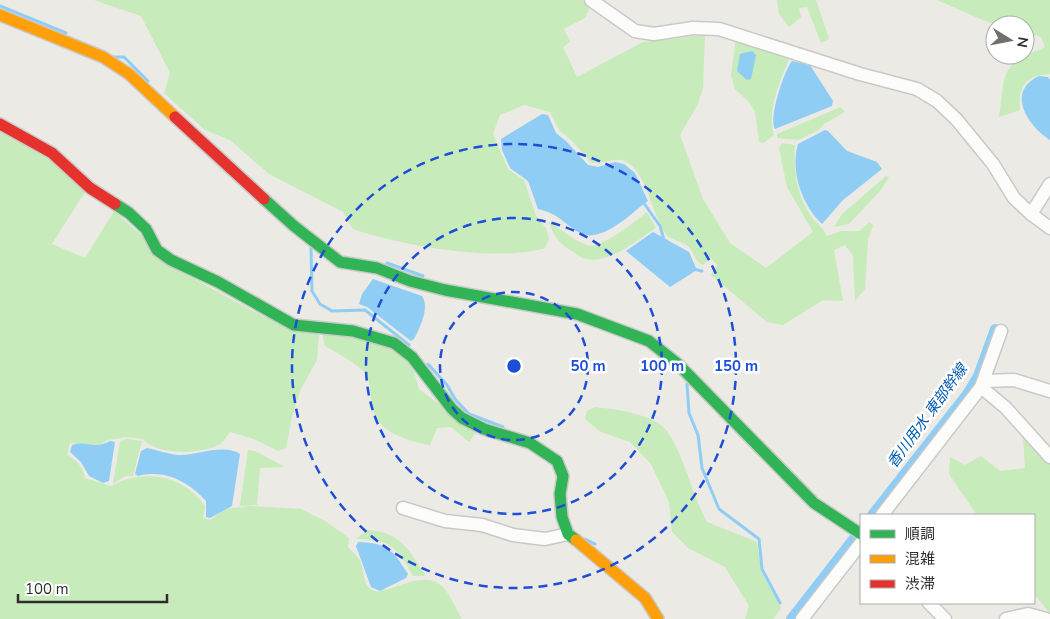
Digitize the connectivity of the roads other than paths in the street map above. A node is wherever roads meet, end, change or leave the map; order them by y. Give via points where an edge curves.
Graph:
1 (591, 0) edge
2 (0, 15) edge
3 (0, 124) edge
4 (1050, 184) edge
5 (1031, 214) junction
6 (1050, 228) edge
7 (1001, 331) dead end
8 (983, 384) junction
9 (1050, 391) edge
10 (1050, 457) edge
11 (404, 508) dead end
12 (883, 514) edge
13 (568, 534) junction
14 (860, 535) edge
15 (930, 604) edge
16 (658, 619) edge
17 (802, 619) edge
18 (944, 619) edge
19 (1006, 619) edge
20 (1046, 619) edge

1 - 5 street via 635,31 654,34 693,28 719,29 917,90 937,101 957,120 993,164 1014,198
2 - 14 street via 103,57 129,74 294,226 340,262 377,268 445,290 570,312 649,341 678,364 814,503
3 - 13 street via 52,153 90,188 129,213 146,229 157,250 171,260 218,282 294,325 353,331 402,348 462,418 484,429 530,443 558,461 562,476 562,517
4 - 5 street
5 - 6 street
7 - 8 street
8 - 9 street via 1014,380
8 - 10 street
8 - 12 street
11 - 13 street via 445,521 482,525 513,535 545,539
13 - 16 street via 645,598
14 - 17 street
15 - 18 street
19 - 20 street via 1028,614

